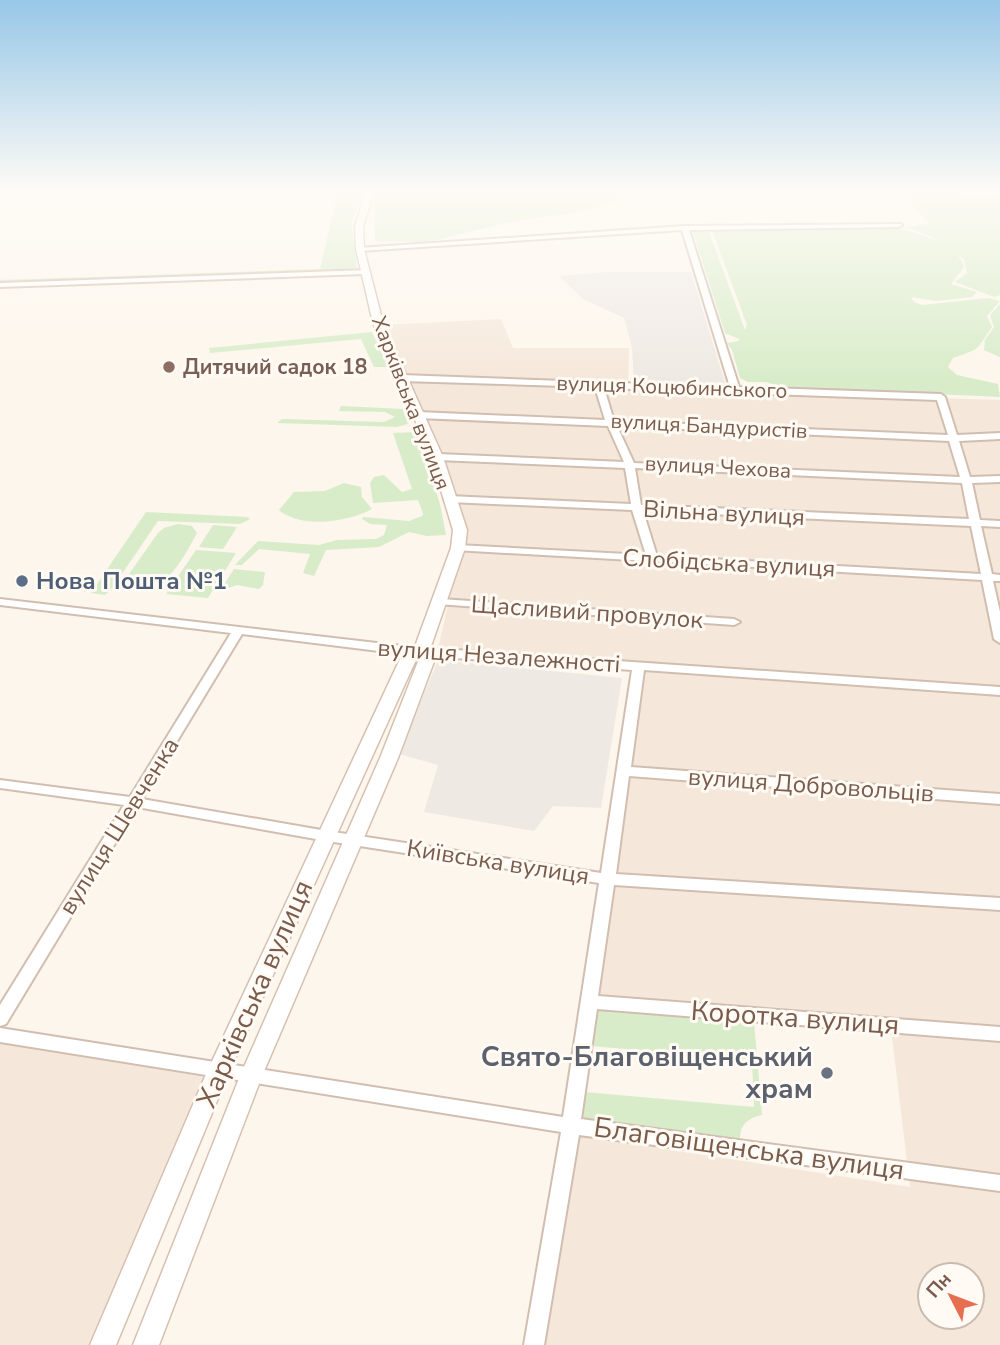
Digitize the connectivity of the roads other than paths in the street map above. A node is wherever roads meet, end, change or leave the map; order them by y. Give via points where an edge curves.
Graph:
1 (361, 255) edge
2 (693, 255) edge
3 (365, 272) junction
4 (0, 285) edge
5 (402, 378) junction
6 (599, 385) junction
7 (736, 389) junction
8 (418, 415) junction
9 (610, 421) junction
10 (1000, 436) edge
11 (955, 438) junction
12 (437, 457) junction
13 (629, 463) junction
14 (1000, 478) edge
15 (966, 480) junction
16 (449, 499) junction
17 (637, 509) junction
18 (1000, 524) edge
19 (975, 525) junction
20 (458, 548) junction
21 (653, 559) junction
22 (1000, 578) edge
23 (987, 579) junction
24 (0, 602) edge
25 (440, 602) junction
26 (734, 622) dead end
27 (238, 632) junction
28 (1000, 639) edge
29 (421, 652) junction
30 (639, 665) junction
31 (1000, 691) edge
32 (623, 771) junction
33 (0, 784) edge
34 (1000, 799) edge
35 (134, 802) junction
36 (327, 836) junction
37 (352, 839) junction
38 (607, 879) junction
39 (1000, 904) edge
40 (590, 1002) junction
41 (0, 1019) edge
42 (1000, 1034) edge
43 (0, 1035) edge
44 (218, 1072) junction
45 (251, 1076) junction
46 (571, 1126) junction
47 (1000, 1183) edge
48 (103, 1345) edge
49 (146, 1345) edge
50 (534, 1345) edge

1 - 3 street, Харківська вулиця
2 - 7 street
3 - 4 street
3 - 5 street, Харківська вулиця via 378,323
5 - 6 street, вулиця Коцюбинського
5 - 8 street, Харківська вулиця
6 - 7 street, вулиця Коцюбинського
6 - 9 street
7 - 11 street, вулиця Коцюбинського via 941,397
8 - 9 street, вулиця Бандуристів
8 - 12 street, Харківська вулиця
9 - 11 street, вулиця Бандуристів
9 - 13 street
10 - 11 street, вулиця Бандуристів
11 - 15 street
12 - 13 street, вулиця Чехова
12 - 16 street, Харківська вулиця
13 - 15 street, вулиця Чехова
13 - 17 street
14 - 15 street, вулиця Чехова
15 - 19 street
16 - 17 street, Вільна вулиця
16 - 20 street, Харківська вулиця via 460,530
17 - 19 street, Вільна вулиця
17 - 21 street
18 - 19 street, Вільна вулиця
19 - 23 street
20 - 21 street, Слобідська вулиця
20 - 25 street, Харківська вулиця
21 - 23 street, Слобідська вулиця
22 - 23 street, Слобідська вулиця
23 - 28 street
24 - 27 street, вулиця Незалежності
25 - 26 street, Щасливий провулок
25 - 29 street, Харківська вулиця
27 - 29 street, вулиця Незалежності
27 - 35 street, вулиця Шевченка
29 - 30 street, вулиця Незалежності
29 - 36 street, Харківська вулиця via 408,659
29 - 37 street, Харківська вулиця via 427,659
30 - 31 street, вулиця Незалежності
30 - 32 street
32 - 34 street, вулиця Добровольців
32 - 38 street
33 - 35 street, Київська вулиця
35 - 36 street, Київська вулиця
35 - 41 street, вулиця Шевченка
36 - 37 street, Київська вулиця
36 - 44 street, Харківська вулиця
37 - 38 street, Київська вулиця
37 - 45 street, Харківська вулиця
38 - 39 street, Київська вулиця
38 - 40 street
40 - 42 street, Коротка вулиця
40 - 46 street
43 - 44 street, Благовіщенська вулиця
44 - 45 street, Благовіщенська вулиця
44 - 48 street, Харківська вулиця
45 - 46 street, Благовіщенська вулиця
45 - 49 street, Харківська вулиця
46 - 47 street, Благовіщенська вулиця
46 - 50 street

